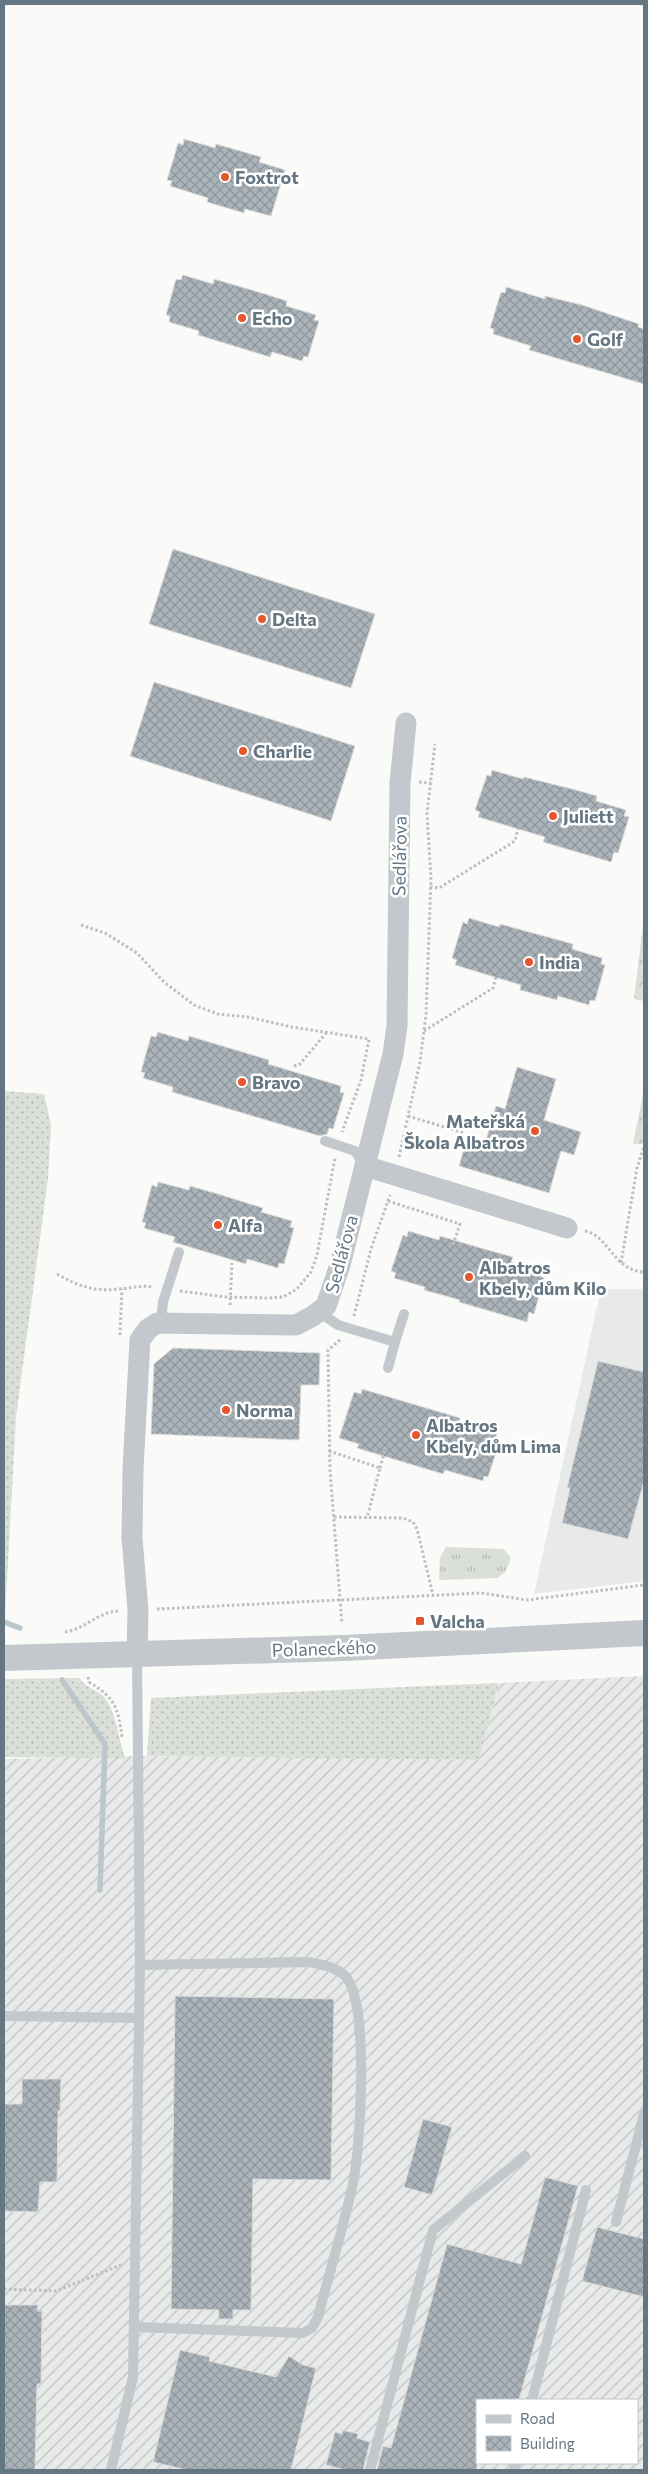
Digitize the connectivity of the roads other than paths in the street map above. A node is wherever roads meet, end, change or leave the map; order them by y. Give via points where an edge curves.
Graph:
1 (406, 723) dead end
2 (325, 1141) dead end
3 (365, 1166) junction
4 (567, 1228) road end
5 (179, 1252) dead end
6 (319, 1312) junction
7 (404, 1314) dead end
8 (161, 1322) junction
9 (395, 1342) junction
10 (388, 1368) dead end
11 (644, 1633) edge
12 (137, 1654) junction
13 (4, 1658) edge
14 (140, 1965) junction
15 (4, 2016) edge
16 (139, 2018) junction
17 (644, 2114) edge
18 (525, 2156) dead end
19 (586, 2190) dead end
20 (616, 2222) dead end
21 (134, 2327) junction
22 (532, 2399) edge
23 (111, 2470) edge
24 (370, 2470) edge

1 - 3 street, Sedlářova via 400,783 397,1026 388,1078
2 - 3 lane via 355,1151
3 - 4 street
3 - 6 street, Sedlářova via 340,1265 326,1306
5 - 8 lane
6 - 8 street, Sedlářova via 296,1325
6 - 9 lane via 338,1325
7 - 9 lane
8 - 12 street via 140,1340 138,1358 132,1538 138,1610
9 - 10 lane
11 - 12 street, Polaneckého
12 - 13 street, Polaneckého
12 - 14 lane
14 - 16 lane
14 - 21 lane via 309,1962 330,1967 346,1976 353,1988 360,2021 361,2073 353,2187 318,2317 312,2328 303,2333
15 - 16 lane
16 - 21 lane
17 - 20 lane
18 - 24 lane via 433,2230
19 - 22 lane
21 - 23 lane via 133,2377

